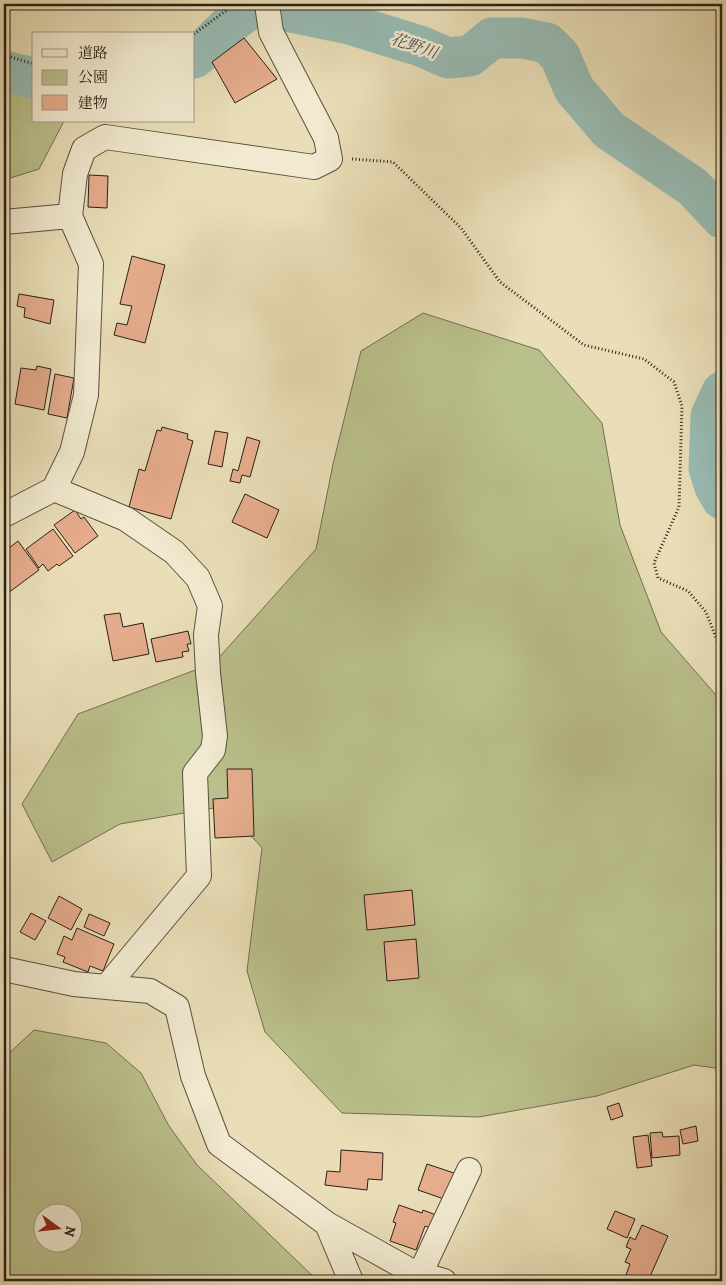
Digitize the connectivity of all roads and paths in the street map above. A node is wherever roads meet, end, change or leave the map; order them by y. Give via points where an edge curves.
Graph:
1 (235, 4) edge
2 (266, 4) edge
3 (195, 33) edge
4 (4, 55) edge
5 (32, 63) edge
6 (330, 159) junction
7 (70, 216) junction
8 (4, 222) edge
9 (54, 489) junction
10 (4, 516) edge
11 (722, 653) edge
12 (4, 969) edge
13 (107, 986) junction
14 (469, 1170) dead end
15 (327, 1224) junction
16 (420, 1274) junction
17 (351, 1281) edge
18 (444, 1281) edge

1 - 3 path
2 - 6 street via 271,32 326,138
4 - 5 path
6 - 7 street via 314,167 105,137 84,149 75,174
6 - 11 path via 393,162 461,228 500,282 584,345 644,359 674,382 682,406 679,507 654,563 658,578 688,591 706,612
7 - 8 street
7 - 9 street via 91,264 86,395 72,452
9 - 10 street
9 - 13 street via 126,519 174,552 198,578 210,606 207,664 216,736 213,750 196,773 198,876
12 - 13 street via 74,984
13 - 15 street via 150,991 176,1007 193,1076 219,1144
14 - 16 street
15 - 16 street
15 - 17 street
16 - 18 street

